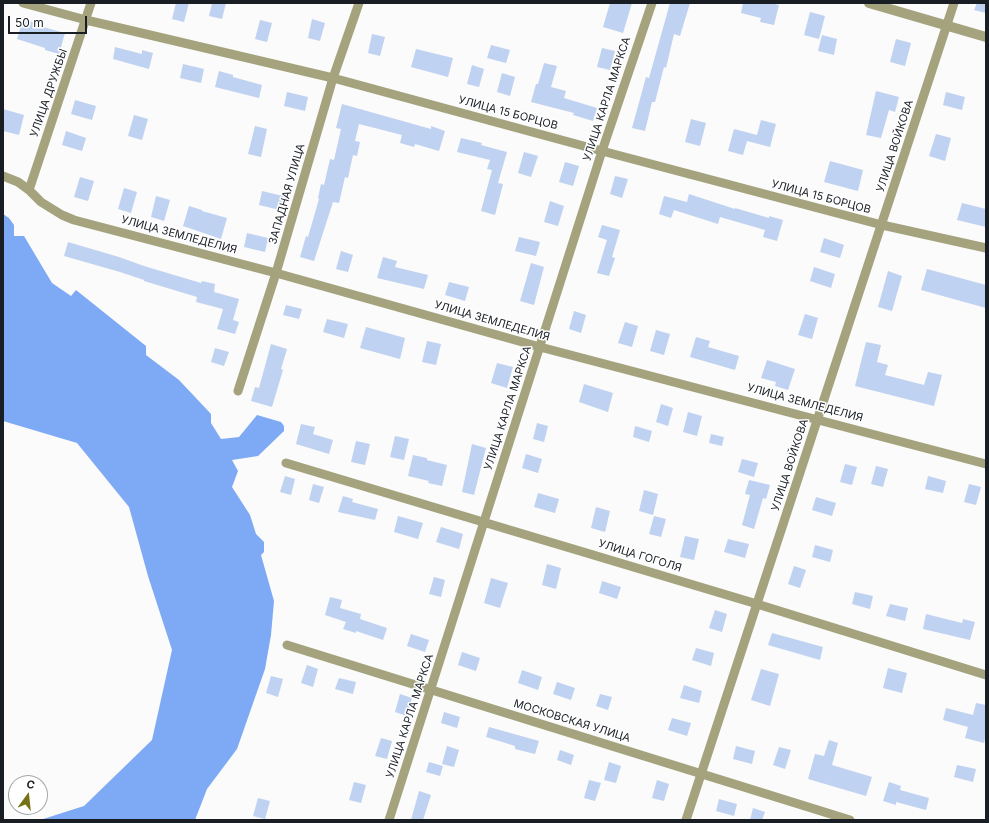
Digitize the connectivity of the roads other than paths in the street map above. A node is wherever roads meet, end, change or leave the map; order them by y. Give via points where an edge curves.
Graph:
1 (24, 3) edge
2 (91, 3) edge
3 (358, 3) edge
4 (652, 3) edge
5 (869, 3) edge
6 (954, 3) edge
7 (86, 20) junction
8 (947, 25) junction
9 (986, 37) edge
10 (333, 78) junction
11 (602, 151) junction
12 (3, 176) edge
13 (29, 190) junction
14 (882, 225) junction
15 (986, 248) edge
16 (276, 273) junction
17 (540, 347) junction
18 (238, 391) dead end
19 (818, 419) junction
20 (286, 463) dead end
21 (986, 464) edge
22 (485, 522) junction
23 (757, 604) junction
24 (287, 645) dead end
25 (986, 675) edge
26 (431, 690) junction
27 (701, 774) junction
28 (389, 820) edge
29 (686, 820) edge
30 (850, 820) edge

1 - 7 street, УЛИЦА 15 БОРЦОВ
2 - 7 street, УЛИЦА ДРУЖБЫ
3 - 10 street, ЗАПАДНАЯ УЛИЦА
4 - 11 street, УЛИЦА КАРЛА МАРКСА
5 - 8 street
6 - 8 street, УЛИЦА ВОЙКОВА
7 - 10 street, УЛИЦА 15 БОРЦОВ
7 - 13 street, УЛИЦА ДРУЖБЫ
8 - 9 street
8 - 14 street, УЛИЦА ВОЙКОВА
10 - 11 street, УЛИЦА 15 БОРЦОВ
10 - 16 street, ЗАПАДНАЯ УЛИЦА
11 - 14 street, УЛИЦА 15 БОРЦОВ
11 - 17 street, УЛИЦА КАРЛА МАРКСА
12 - 13 street, УЛИЦА ЗЕМЛЕДЕЛИЯ
13 - 16 street, УЛИЦА ЗЕМЛЕДЕЛИЯ via 41,202 74,220
14 - 15 street, УЛИЦА 15 БОРЦОВ
14 - 19 street, УЛИЦА ВОЙКОВА
16 - 17 street, УЛИЦА ЗЕМЛЕДЕЛИЯ
16 - 18 street, ЗАПАДНАЯ УЛИЦА
17 - 19 street, УЛИЦА ЗЕМЛЕДЕЛИЯ
17 - 22 street, УЛИЦА КАРЛА МАРКСА
19 - 21 street, УЛИЦА ЗЕМЛЕДЕЛИЯ
19 - 23 street, УЛИЦА ВОЙКОВА
20 - 22 street, УЛИЦА ГОГОЛЯ
22 - 23 street, УЛИЦА ГОГОЛЯ
22 - 26 street, УЛИЦА КАРЛА МАРКСА
23 - 25 street, УЛИЦА ГОГОЛЯ
23 - 27 street, УЛИЦА ВОЙКОВА
24 - 26 street, МОСКОВСКАЯ УЛИЦА
26 - 27 street, МОСКОВСКАЯ УЛИЦА
26 - 28 street, УЛИЦА КАРЛА МАРКСА
27 - 29 street, УЛИЦА ВОЙКОВА
27 - 30 street, МОСКОВСКАЯ УЛИЦА

